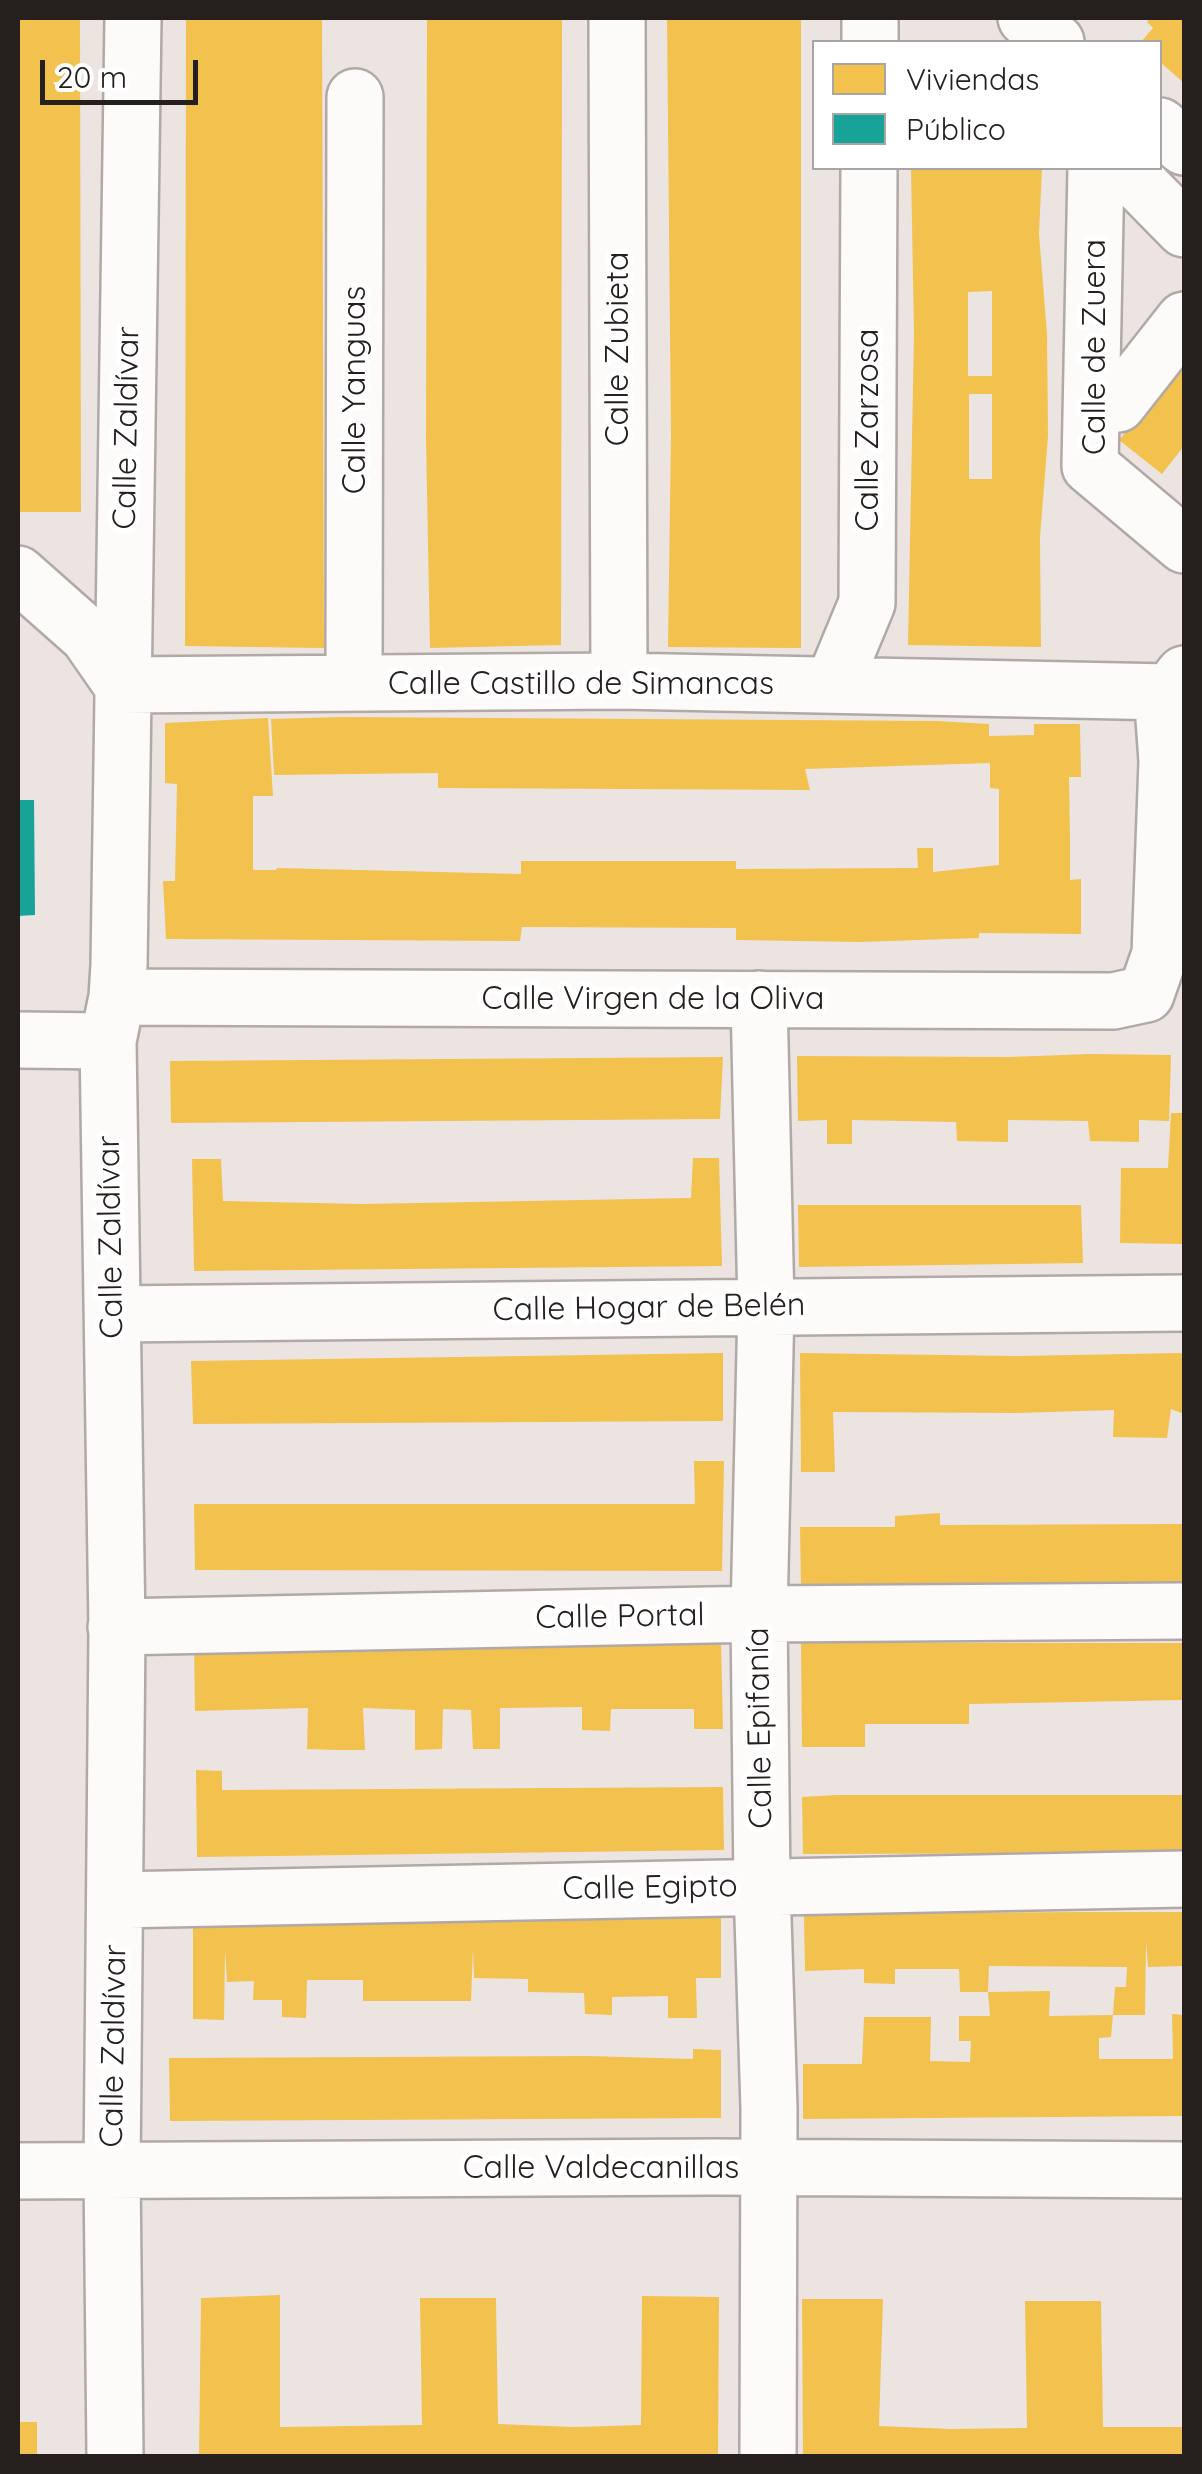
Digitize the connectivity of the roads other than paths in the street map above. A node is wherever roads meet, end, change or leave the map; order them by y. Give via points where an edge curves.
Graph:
1 (134, 18) edge
2 (617, 18) edge
3 (1026, 18) edge
4 (1095, 18) edge
5 (1054, 40) edge
6 (1076, 40) edge
7 (355, 97) dead end
8 (1162, 128) edge
9 (1184, 147) edge
10 (869, 170) edge
11 (1114, 172) edge
12 (1184, 229) edge
13 (1184, 320) edge
14 (1118, 404) dead end
15 (1184, 545) edge
16 (18, 574) edge
17 (619, 681) junction
18 (354, 683) junction
19 (122, 684) junction
20 (833, 685) junction
21 (1175, 690) edge
22 (759, 998) junction
23 (112, 1019) junction
24 (18, 1040) edge
25 (1184, 1303) edge
26 (766, 1306) junction
27 (113, 1314) junction
28 (1184, 1612) edge
29 (759, 1614) junction
30 (116, 1626) junction
31 (1184, 1878) edge
32 (762, 1886) junction
33 (116, 1900) junction
34 (768, 2169) junction
35 (1184, 2170) edge
36 (18, 2171) edge
37 (112, 2172) junction
38 (115, 2456) edge
39 (768, 2456) edge

1 - 19 street, Calle Zaldívar
2 - 17 street, Calle Zubieta
3 - 5 street
4 - 6 street
7 - 18 street, Calle Yanguas
8 - 9 street
10 - 20 street, Calle Zarzosa via 867,603
11 - 12 street
11 - 15 street, Calle de Zuera via 1090,466
13 - 14 street
16 - 19 street via 88,636
17 - 18 street, Calle Castillo de Simancas
17 - 20 street, Calle Castillo de Simancas
18 - 19 street, Calle Castillo de Simancas
19 - 23 street, Calle Zaldívar
20 - 21 street, Calle Castillo de Simancas
21 - 22 street, Calle Virgen de la Oliva via 1160,954 1146,994 1113,1000
22 - 23 street, Calle Virgen de la Oliva
22 - 26 street, Calle Epifanía
23 - 24 street, Calle Virgen de la Oliva
23 - 27 street, Calle Zaldívar
25 - 26 street, Calle Hogar de Belén
26 - 27 street, Calle Hogar de Belén
26 - 29 street, Calle Epifanía
27 - 30 street, Calle Zaldívar
28 - 29 street, Calle Portal
29 - 30 street, Calle Portal
29 - 32 street, Calle Epifanía
30 - 33 street, Calle Zaldívar
31 - 32 street, Calle Egipto
32 - 33 street, Calle Egipto
32 - 34 street, Calle Epifanía
33 - 37 street, Calle Zaldívar
34 - 35 street, Calle Valdecanillas
34 - 37 street, Calle Valdecanillas
34 - 39 street, Calle Epifanía
36 - 37 street, Calle Valdecanillas
37 - 38 street, Calle Zaldívar

